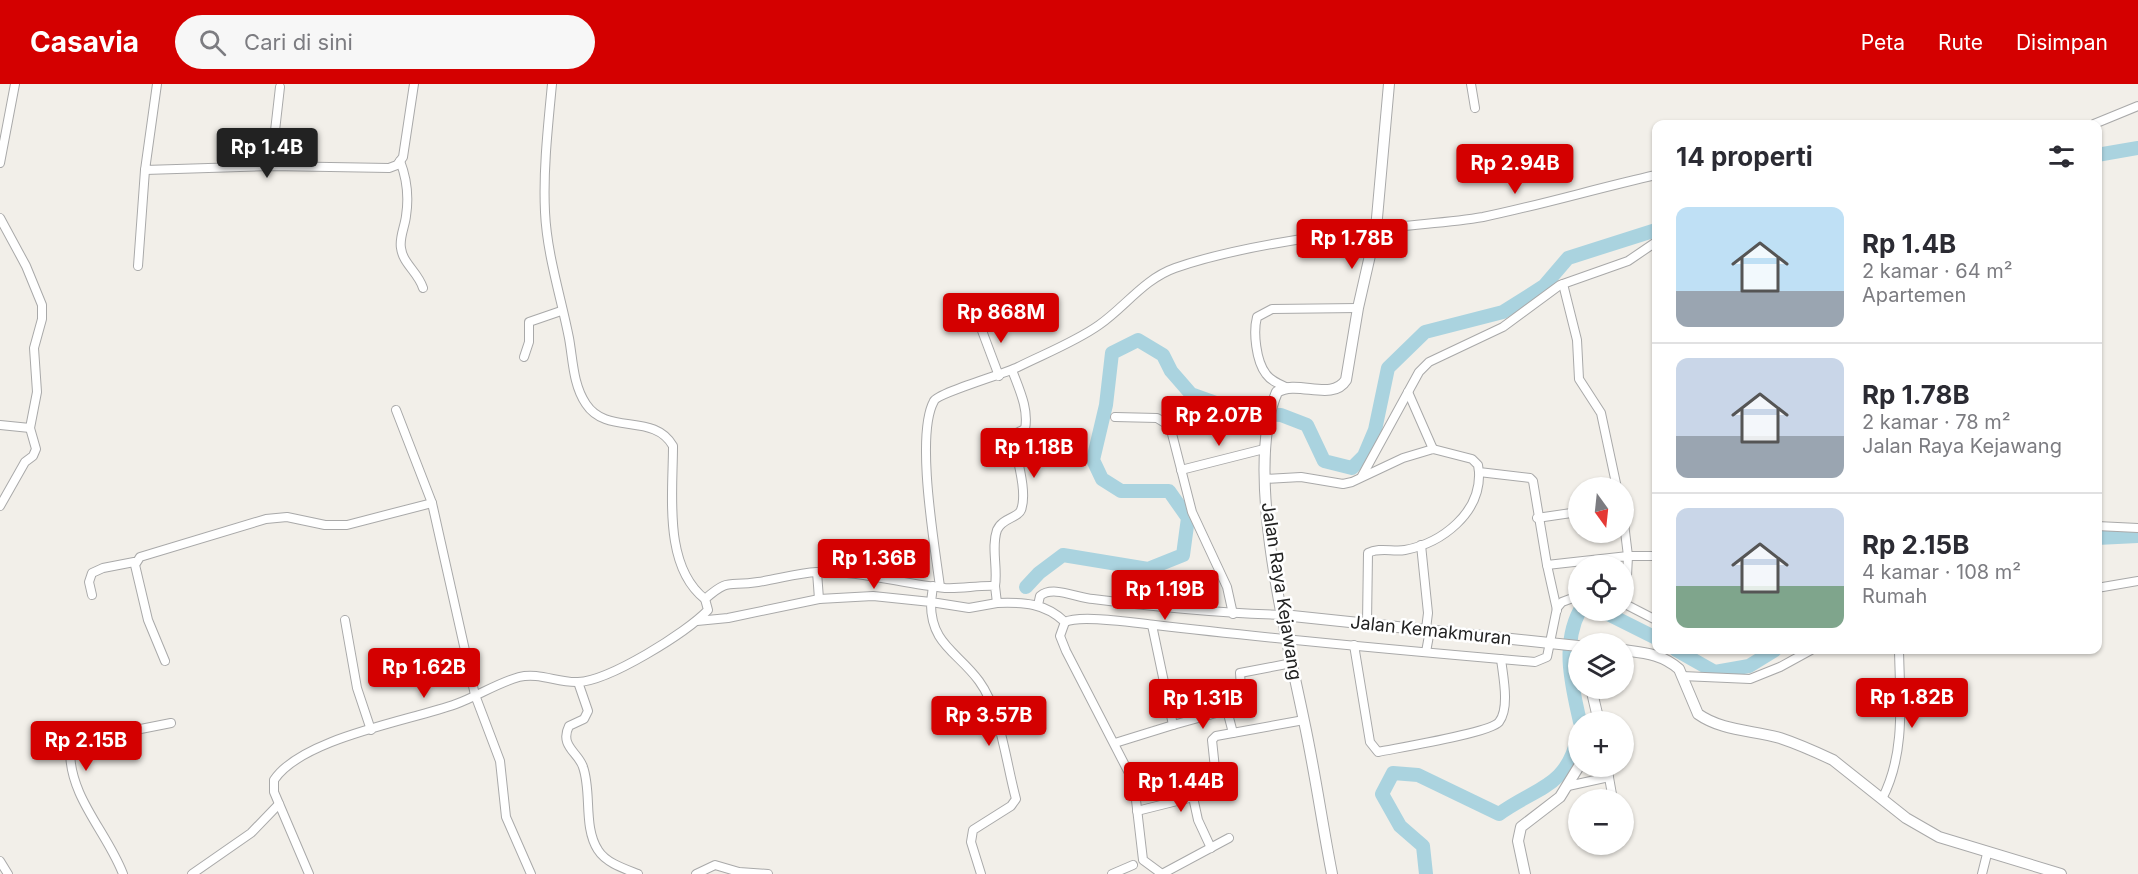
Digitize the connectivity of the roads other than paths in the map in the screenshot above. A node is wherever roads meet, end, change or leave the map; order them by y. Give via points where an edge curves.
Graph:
1 (15, 84) edge
2 (157, 84) edge
3 (414, 84) edge
4 (552, 84) edge
5 (1389, 84) edge
6 (1471, 84) edge
7 (280, 87) dead end
8 (2138, 106) edge
9 (1475, 108) dead end
10 (2102, 121) edge
11 (400, 161) junction
12 (0, 163) edge
13 (271, 166) junction
14 (145, 170) junction
15 (1652, 176) edge
16 (0, 218) edge
17 (1376, 229) junction
18 (1652, 245) edge
19 (138, 266) dead end
20 (1563, 284) junction
21 (423, 288) dead end
22 (1358, 308) junction
23 (561, 311) junction
24 (981, 328) dead end
25 (524, 357) dead end
26 (1012, 370) junction
27 (998, 374) junction
28 (1286, 387) junction
29 (1408, 392) junction
30 (396, 410) dead end
31 (1114, 417) dead end
32 (0, 425) edge
33 (30, 428) junction
34 (1264, 449) junction
35 (1433, 449) junction
36 (1181, 470) junction
37 (1479, 472) junction
38 (1362, 476) junction
39 (1615, 477) edge
40 (1265, 479) junction
41 (432, 503) junction
42 (0, 506) edge
43 (1568, 513) edge
44 (1537, 518) junction
45 (2102, 526) edge
46 (2138, 528) edge
47 (1421, 545) junction
48 (1634, 556) edge
49 (1652, 556) edge
50 (134, 562) junction
51 (1568, 563) edge
52 (1547, 565) junction
53 (817, 575) junction
54 (2138, 581) edge
55 (994, 586) junction
56 (2102, 587) edge
57 (934, 593) junction
58 (92, 595) dead end
59 (819, 595) junction
60 (707, 597) junction
61 (1568, 600) edge
62 (997, 603) junction
63 (1037, 604) junction
64 (1634, 609) edge
65 (1557, 610) junction
66 (1233, 614) junction
67 (1283, 616) junction
68 (1652, 618) edge
69 (345, 620) dead end
70 (697, 621) junction
71 (1065, 622) junction
72 (1367, 623) junction
73 (1152, 625) junction
74 (1428, 630) junction
75 (1287, 638) junction
76 (1551, 641) junction
77 (1568, 644) edge
78 (1354, 645) junction
79 (1426, 650) junction
80 (1634, 653) edge
81 (1804, 654) edge
82 (1899, 654) edge
83 (1501, 659) junction
84 (165, 661) dead end
85 (1292, 663) junction
86 (1682, 676) junction
87 (578, 682) junction
88 (475, 695) junction
89 (1227, 710) junction
90 (1304, 720) junction
91 (171, 723) dead end
92 (1173, 725) junction
93 (371, 730) junction
94 (1233, 733) junction
95 (1115, 743) junction
96 (1573, 777) edge
97 (1609, 777) joint
98 (1568, 786) junction
99 (1611, 789) edge
100 (1193, 797) junction
101 (1882, 799) junction
102 (279, 804) junction
103 (1137, 812) junction
104 (1229, 838) dead end
105 (1210, 848) junction
106 (1987, 854) junction
107 (0, 861) edge
108 (1133, 865) dead end
109 (1114, 872) edge
110 (8, 874) edge
111 (123, 874) edge
112 (192, 874) edge
113 (309, 874) edge
114 (531, 874) edge
115 (638, 874) edge
116 (696, 874) edge
117 (768, 874) edge
118 (981, 874) edge
119 (1162, 874) edge
120 (1332, 874) edge
121 (1525, 874) edge
122 (1982, 874) edge
123 (2061, 874) edge

1 - 12 street
2 - 14 street
3 - 11 street
4 - 23 street via 545,215
5 - 17 street
6 - 9 street
7 - 13 street
8 - 10 street
11 - 13 street via 389,168
11 - 21 street via 407,188 400,245
13 - 14 street
14 - 19 street
15 - 17 street via 1483,217
16 - 33 street via 42,306 34,348 37,392
17 - 22 street
17 - 26 street via 1220,256 1160,274 1096,327
18 - 20 street via 1628,261
20 - 29 street via 1503,327 1429,362
20 - 39 street via 1577,340 1578,379 1600,413
22 - 28 street via 1343,386 1330,390
22 - 28 street via 1272,309 1257,317 1261,365 1266,375
23 - 25 street via 529,322
23 - 60 street via 578,388 586,406 606,421 662,433 673,446 678,556 693,590
24 - 27 street
26 - 27 street
26 - 55 street via 1023,398 1026,425 1013,437 1022,508 996,532
27 - 57 street via 933,402 926,470
28 - 34 street, Jalan Raya Kejawang via 1273,400
29 - 35 street
29 - 38 street
30 - 41 street
31 - 36 street via 1167,421
32 - 33 street
33 - 42 street via 36,449
34 - 36 street
34 - 40 street, Jalan Raya Kejawang
35 - 37 street via 1472,459
35 - 38 street
36 - 66 street via 1192,512 1227,587
37 - 44 street via 1530,478 1535,488
37 - 47 street via 1476,498 1457,523 1441,538
38 - 40 street via 1343,484 1301,477
40 - 67 street, Jalan Raya Kejawang
41 - 50 street via 347,525 287,517 266,519
41 - 88 street
43 - 44 street
44 - 52 street
45 - 46 street
47 - 72 street via 1368,553
47 - 74 street
48 - 49 street
50 - 58 street via 92,573
50 - 84 street via 148,620
51 - 52 street
52 - 65 street
53 - 57 street via 855,574
53 - 59 street
53 - 60 street via 719,585
54 - 56 street
55 - 57 street
55 - 62 street
57 - 59 street
57 - 62 street via 969,608
57 - 118 street via 932,623 944,645 978,678 992,704 1016,799 973,830 971,842
59 - 70 street via 728,618
60 - 70 street via 708,610
61 - 65 street
62 - 63 street
63 - 66 street via 1040,596 1053,591 1088,599
63 - 71 street
64 - 68 street
65 - 76 street
66 - 67 street
67 - 72 street, Jalan Kemakmuran
67 - 75 street, Jalan Raya Kejawang
69 - 93 street via 357,688
70 - 87 street via 606,675
71 - 73 street via 1076,619
71 - 95 street via 1062,641
72 - 74 street, Jalan Kemakmuran
73 - 75 street
73 - 92 street
74 - 76 street, Jalan Kemakmuran
74 - 79 street
75 - 78 street
75 - 85 street, Jalan Raya Kejawang
76 - 77 street, Jalan Kemakmuran
76 - 83 street via 1547,657 1541,661
78 - 79 street
78 - 83 street via 1371,742 1378,752 1478,732 1497,724 1504,697
79 - 83 street
80 - 86 street via 1666,658
81 - 86 street via 1750,679
82 - 101 street via 1898,758
85 - 89 street via 1240,673 1242,702
85 - 90 street, Jalan Raya Kejawang
86 - 101 street via 1698,714 1728,728 1779,738 1822,754
87 - 88 street via 521,676
87 - 115 street via 588,711 584,719 569,726 566,734 572,754 583,767 596,845 605,858
88 - 93 street via 458,704
88 - 114 street via 500,761 506,817
89 - 92 street
89 - 94 street
90 - 94 street
90 - 120 street, Jalan Raya Kejawang
91 - 111 street via 85,740 70,751 83,801
92 - 95 street
93 - 102 street via 309,752 281,770 274,780
94 - 100 street via 1213,738 1218,776 1192,786
95 - 103 street via 1133,784
96 - 98 street
97 - 98 street
97 - 99 street
98 - 121 street via 1518,833
100 - 103 street
100 - 105 street
101 - 106 street via 1931,833
102 - 112 street via 251,833
102 - 113 street
103 - 119 street via 1143,860
104 - 105 street
105 - 119 street
106 - 122 street
106 - 123 street
107 - 110 street
108 - 109 street
116 - 117 street via 715,865

